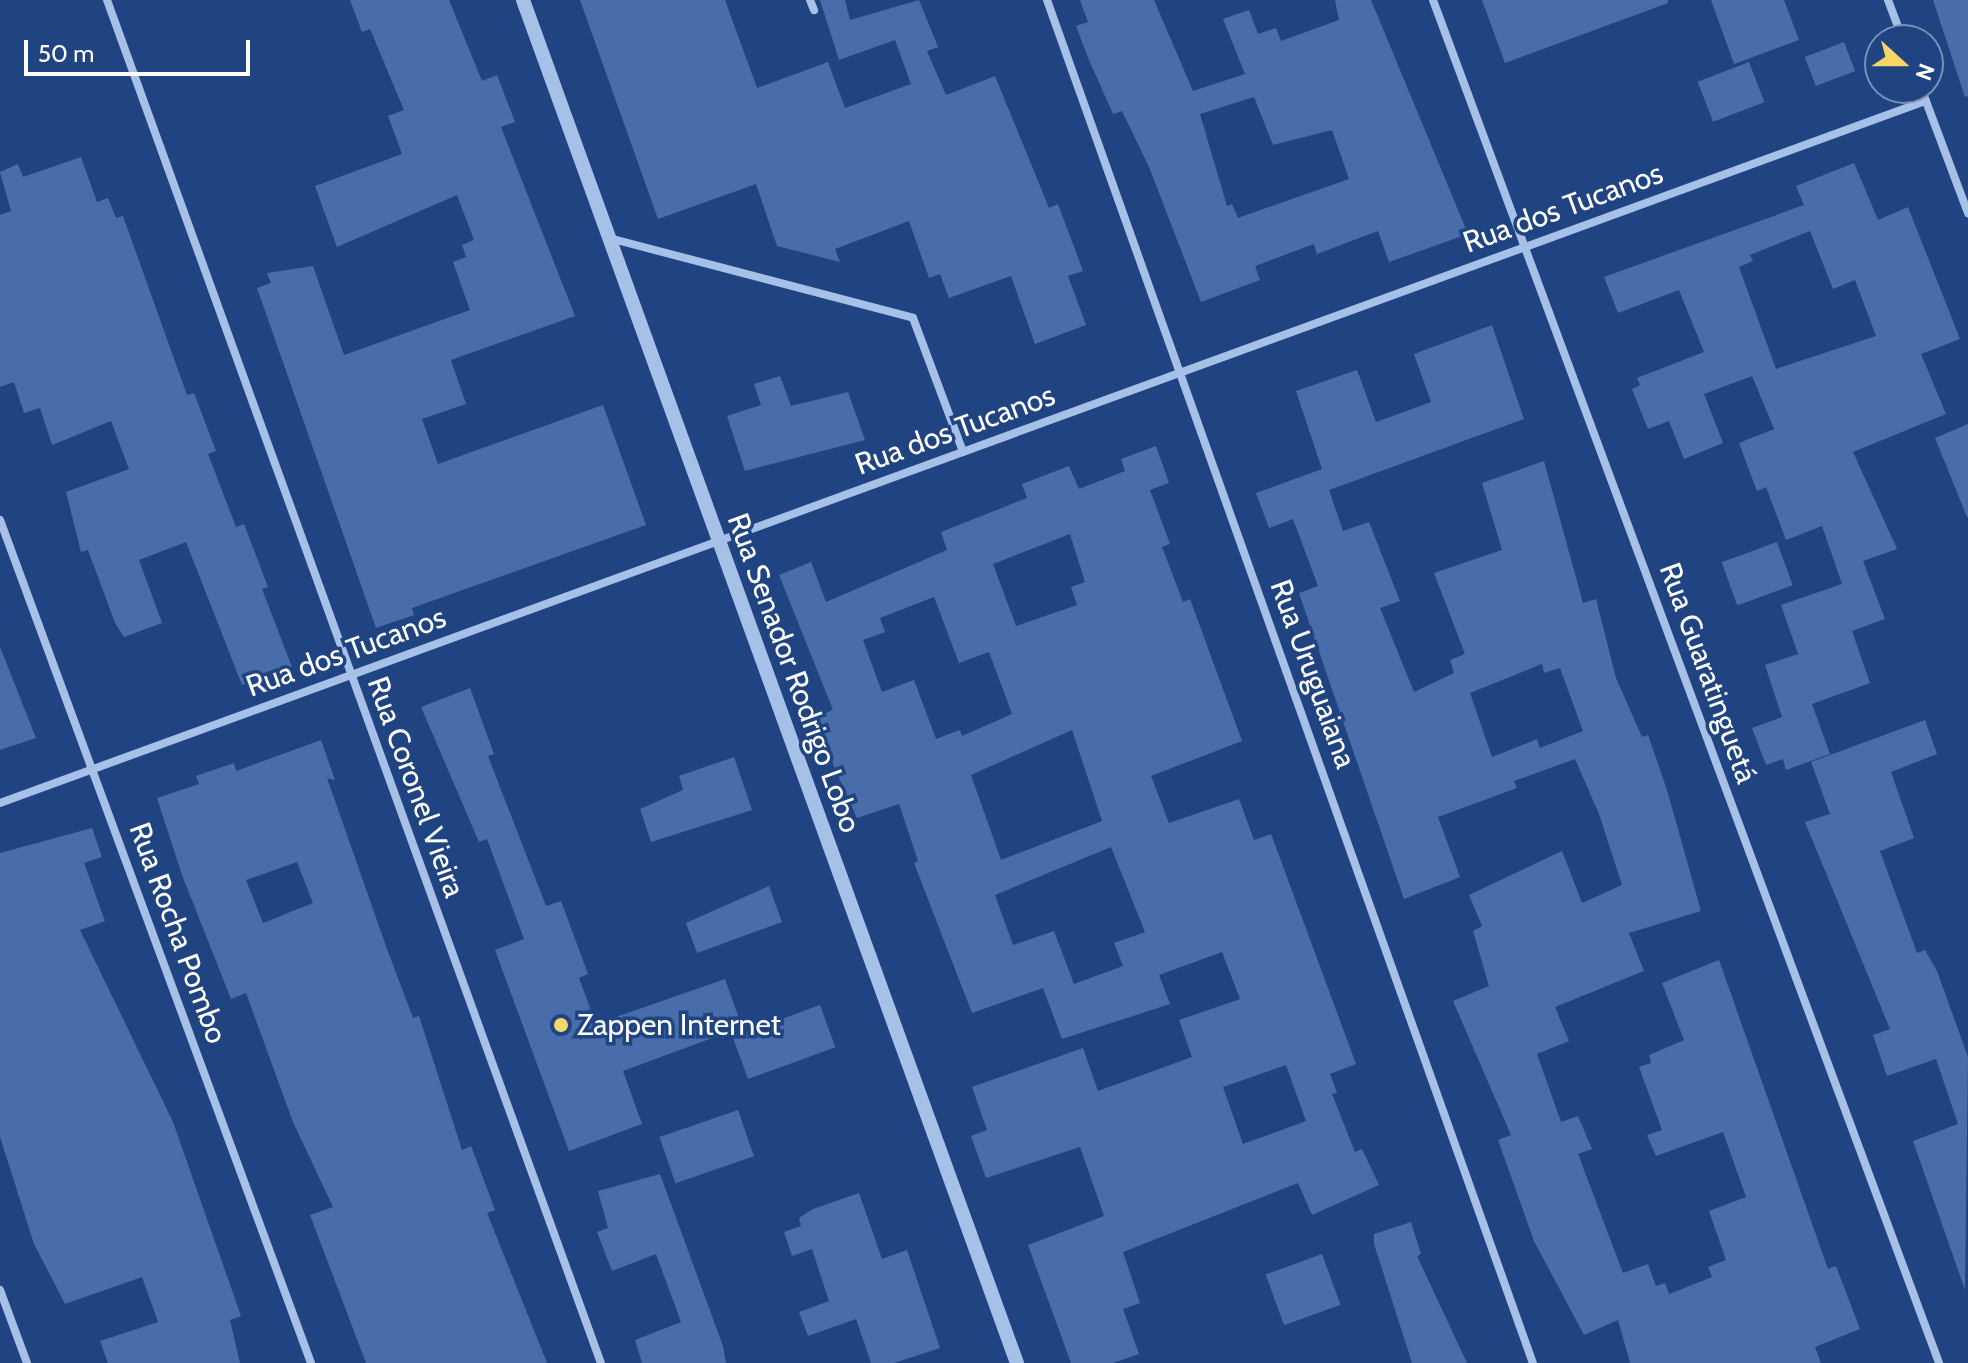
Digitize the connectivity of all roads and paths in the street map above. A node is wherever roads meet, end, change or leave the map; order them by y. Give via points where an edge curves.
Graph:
1 (107, 0) edge
2 (523, 0) edge
3 (810, 0) edge
4 (1047, 0) edge
5 (1433, 0) edge
6 (1888, 0) edge
7 (814, 10) dead end
8 (1897, 24) edge
9 (1918, 104) edge
10 (1927, 104) edge
11 (1968, 213) edge
12 (609, 238) junction
13 (1525, 247) junction
14 (1180, 373) junction
15 (963, 452) junction
16 (0, 520) edge
17 (718, 542) junction
18 (350, 676) junction
19 (92, 770) junction
20 (0, 803) edge
21 (0, 1290) edge
22 (27, 1363) edge
23 (311, 1363) edge
24 (601, 1363) edge
25 (1017, 1363) edge
26 (1533, 1363) edge
27 (1939, 1363) edge

1 - 18 street, Rua Coronel Vieira
2 - 12 street, Rua Senador Rodrigo Lobo
3 - 7 street
4 - 14 street, Rua Uruguaiana
5 - 13 street, Rua Guaratinguetá
6 - 8 street
9 - 13 street, Rua dos Tucanos
10 - 11 street
12 - 15 street via 913,318
12 - 17 street, Rua Senador Rodrigo Lobo
13 - 14 street, Rua dos Tucanos
13 - 27 street, Rua Guaratinguetá
14 - 15 street, Rua dos Tucanos
14 - 26 street, Rua Uruguaiana
15 - 17 street, Rua dos Tucanos
16 - 19 street, Rua Rocha Pombo
17 - 18 street, Rua dos Tucanos
17 - 25 street, Rua Senador Rodrigo Lobo
18 - 19 street, Rua dos Tucanos
18 - 24 street, Rua Coronel Vieira
19 - 20 street, Rua dos Tucanos
19 - 23 street, Rua Rocha Pombo
21 - 22 street

